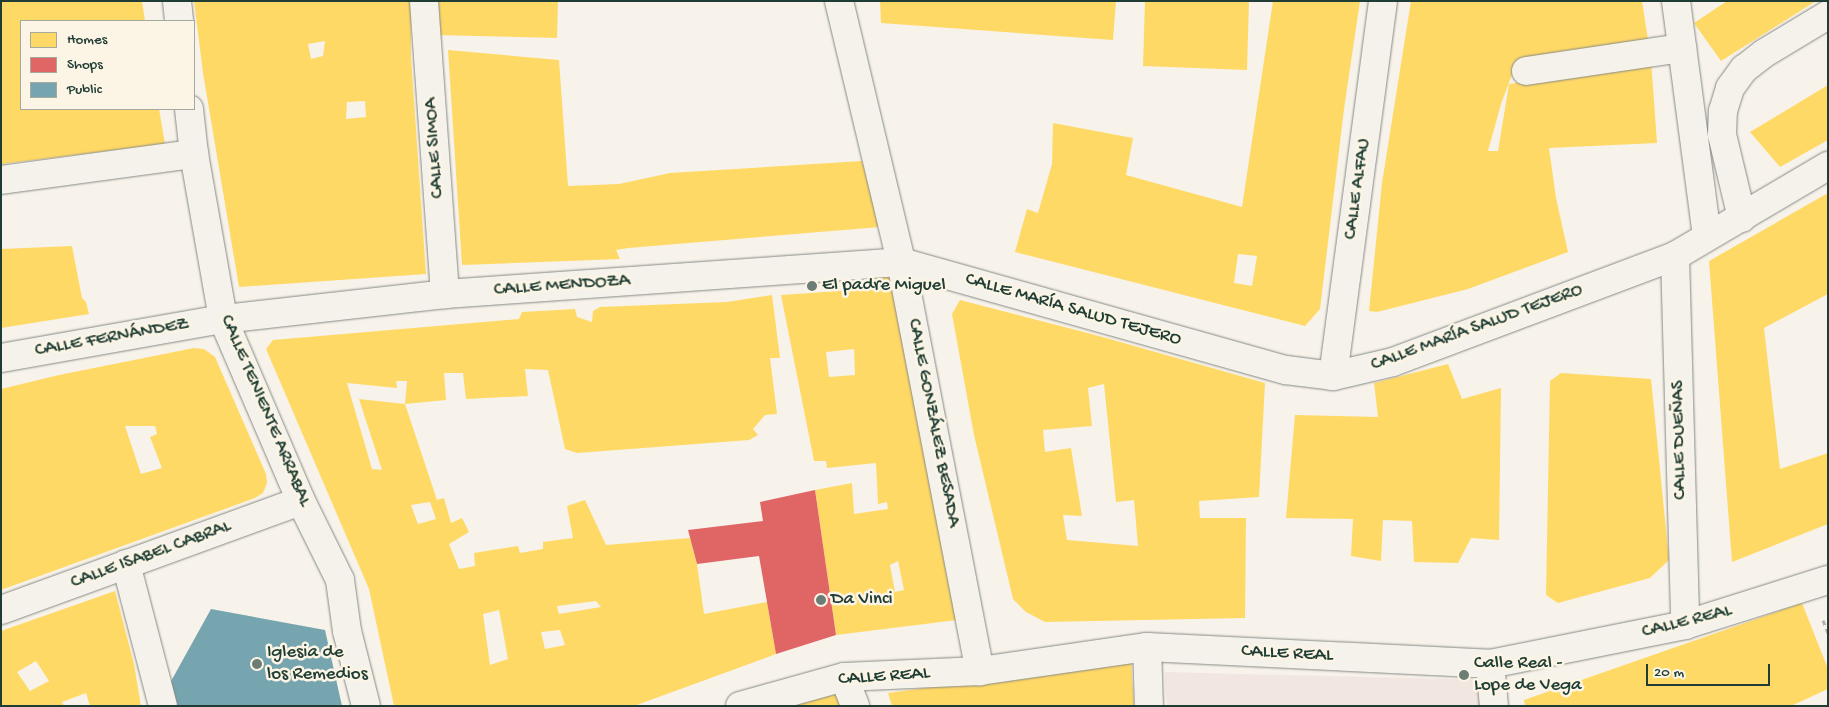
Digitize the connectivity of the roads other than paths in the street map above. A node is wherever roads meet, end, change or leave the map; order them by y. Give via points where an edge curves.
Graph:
1 (177, 1) edge
2 (424, 1) edge
3 (839, 1) edge
4 (1382, 1) edge
5 (1676, 1) edge
6 (1828, 14) edge
7 (179, 20) edge
8 (1682, 48) junction
9 (1526, 71) dead end
10 (189, 110) edge
11 (194, 154) junction
12 (1828, 166) edge
13 (1, 180) edge
14 (1742, 218) junction
15 (1708, 235) junction
16 (1676, 256) junction
17 (901, 262) junction
18 (445, 294) junction
19 (223, 318) junction
20 (1, 358) edge
21 (1333, 376) junction
22 (301, 501) junction
23 (126, 564) junction
24 (1828, 580) edge
25 (1, 610) edge
26 (1685, 625) junction
27 (1147, 648) junction
28 (1490, 664) junction
29 (980, 671) junction
30 (844, 676) junction
31 (163, 706) edge
32 (366, 706) edge
33 (740, 706) edge
34 (855, 706) edge
35 (1149, 706) edge
36 (1494, 706) edge

1 - 7 street
2 - 18 street, CALLE SIMOA
3 - 17 street, CALLE GONZÁLEZ BESADA
4 - 21 street, CALLE ALFAU
5 - 8 street
6 - 14 street via 1763,54 1744,69 1730,88 1723,111 1722,136
8 - 9 street
8 - 15 street
10 - 11 street, CALLE TENIENTE ARRABAL
11 - 13 street
11 - 19 street, CALLE TENIENTE ARRABAL
12 - 14 street, CALLE MARÍA SALUD TEJERO
14 - 15 street, CALLE MARÍA SALUD TEJERO
15 - 16 street, CALLE MARÍA SALUD TEJERO
16 - 21 street, CALLE MARÍA SALUD TEJERO via 1393,362
16 - 26 street, CALLE DUEÑAS
17 - 18 street, CALLE MENDOZA
17 - 21 street, CALLE MARÍA SALUD TEJERO via 1286,370
17 - 29 street, CALLE GONZÁLEZ BESADA
18 - 19 street, CALLE MENDOZA
19 - 20 street, CALLE FERNÁNDEZ
19 - 22 street, CALLE TENIENTE ARRABAL
22 - 23 street, CALLE ISABEL CABRAL
22 - 32 street, CALLE TENIENTE ARRABAL via 340,580 347,631
23 - 25 street, CALLE ISABEL CABRAL
23 - 31 street
24 - 26 street, CALLE REAL
26 - 28 street, CALLE REAL
27 - 28 street, CALLE REAL
27 - 29 street, CALLE REAL
27 - 35 street
28 - 36 street
29 - 30 street, CALLE REAL
30 - 33 street, CALLE REAL
30 - 34 street

